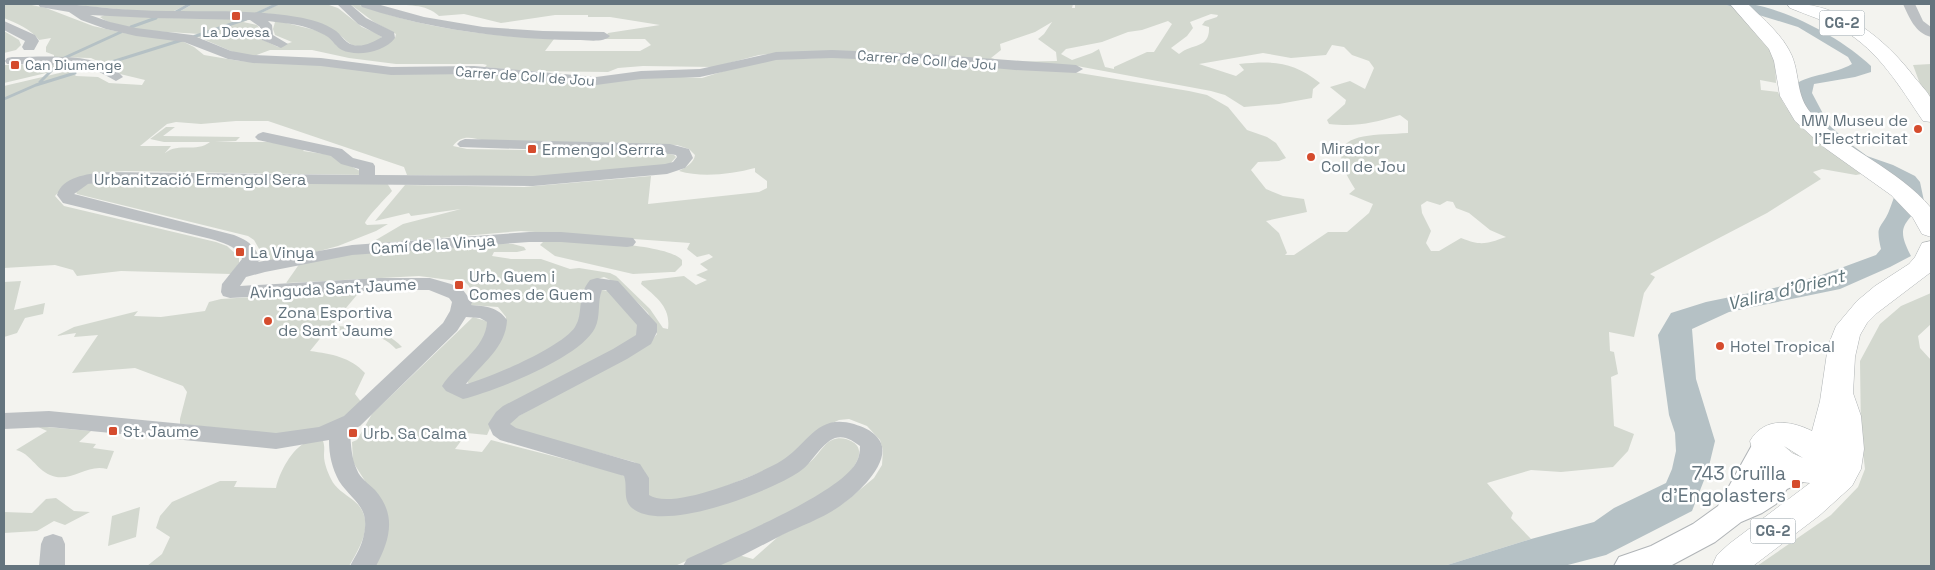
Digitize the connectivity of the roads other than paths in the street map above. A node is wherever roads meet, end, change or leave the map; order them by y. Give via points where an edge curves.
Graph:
1 (44, 4) edge
2 (343, 4) edge
3 (366, 4) edge
4 (1788, 4) edge
5 (1796, 4) edge
6 (1909, 4) edge
7 (1742, 7) edge
8 (71, 8) junction
9 (256, 15) junction
10 (4, 25) edge
11 (1931, 33) edge
12 (604, 36) dead end
13 (188, 38) joint
14 (281, 44) dead end
15 (1882, 51) junction
16 (15, 56) edge
17 (1076, 69) dead end
18 (116, 77) dead end
19 (1931, 116) edge
20 (263, 137) dead end
21 (465, 144) dead end
22 (366, 179) junction
23 (1926, 220) edge
24 (627, 242) dead end
25 (1931, 249) edge
26 (237, 278) junction
27 (1931, 280) edge
28 (1872, 305) junction
29 (460, 311) junction
30 (1836, 400) junction
31 (4, 421) edge
32 (339, 428) junction
33 (1775, 440) junction
34 (1817, 475) junction
35 (1730, 514) junction
36 (363, 566) edge
37 (696, 566) edge
38 (1630, 566) edge
39 (1730, 566) edge

1 - 8 street
2 - 9 street via 389,38 372,46 348,48 332,35 302,22
3 - 12 street via 425,21 515,35
4 - 15 highway via 1842,27
5 - 15 highway, CG-2 via 1848,26
6 - 11 street via 1918,23
7 - 23 highway via 1779,48 1788,74 1789,96 1800,114 1820,134 1894,186
8 - 9 street via 164,16
8 - 13 street, Carrer de Coll de Jou via 106,25
9 - 14 street via 256,20 266,24 267,37
10 - 16 street via 32,41
13 - 17 street, Carrer de Coll de Jou via 219,53 253,59 321,62 391,71 490,71 590,81 700,73 763,57 813,54 928,58
15 - 19 highway, CG-2
16 - 18 street via 97,66
20 - 22 street, Urbanització Ermengol Sera via 336,152 347,161 366,166
21 - 22 street, Urbanització Ermengol Sera via 670,149 682,152 685,158 679,165 668,169 549,180
22 - 26 street, Urbanització Ermengol Sera via 103,177 83,180 66,191 65,195 74,201 236,241 251,256
24 - 26 street, Camí de la Vinya via 529,237 352,250 262,267
25 - 28 highway via 1926,263
26 - 29 street, Avinguda Sant Jaume via 229,290 235,293 430,284 456,294 462,302
27 - 28 highway
28 - 30 highway via 1855,318 1848,329 1841,354
29 - 32 street via 450,327 364,410
29 - 37 street via 485,312 497,320 498,327 494,339 453,386 463,392 484,387 574,341 586,327 592,290 597,284 611,285 642,316 648,332 644,339 511,411 499,424 508,434 632,470 638,479 637,496 640,503 647,506 676,509 718,498 791,467 816,440 836,430 858,433 871,444 872,451 864,470 843,492
30 - 33 highway via 1822,418
30 - 34 highway via 1845,418 1848,459 1839,479
31 - 32 street via 49,419 276,442 315,436
32 - 36 street via 341,459 347,474 373,505 376,514 378,529
33 - 34 highway via 1768,451 1778,460
33 - 35 main road
34 - 35 main road via 1777,481 1751,506
34 - 39 highway, CG-2 via 1808,506
35 - 38 main road via 1704,533 1661,556

